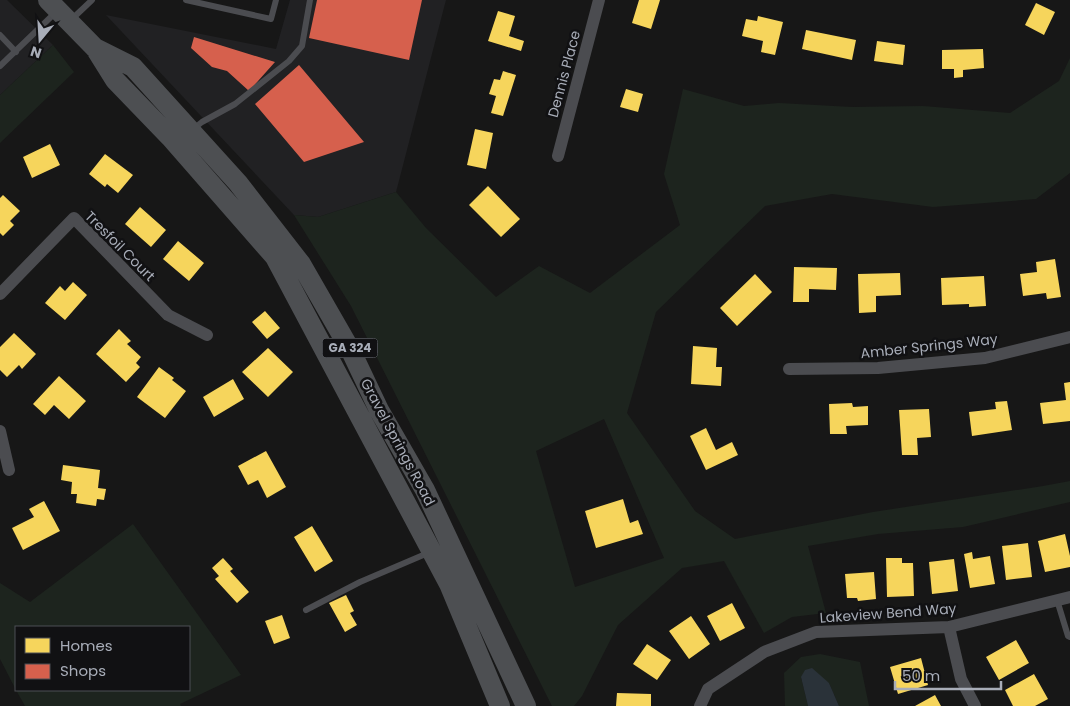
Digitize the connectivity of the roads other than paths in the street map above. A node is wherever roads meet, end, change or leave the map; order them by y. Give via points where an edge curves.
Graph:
1 (92, 0) edge
2 (186, 0) edge
3 (276, 0) edge
4 (310, 0) edge
5 (599, 0) edge
6 (56, 7) edge
7 (0, 35) edge
8 (95, 48) junction
9 (16, 52) junction
10 (0, 66) edge
11 (191, 131) junction
12 (558, 156) dead end
13 (0, 294) edge
14 (207, 335) dead end
15 (1070, 337) edge
16 (789, 369) dead end
17 (0, 431) edge
18 (9, 470) dead end
19 (432, 552) junction
20 (1064, 598) edge
21 (306, 610) dead end
22 (949, 627) junction
23 (1070, 637) edge
24 (500, 706) edge
25 (526, 706) edge
26 (700, 706) edge
27 (975, 706) edge

1 - 6 lane
2 - 3 lane via 271,19
4 - 11 lane via 302,46 289,62 235,104
5 - 12 street, Dennis Place
6 - 8 main road, Gravel Springs Road
6 - 9 lane
7 - 9 lane
8 - 11 main road, Gravel Springs Road / GA 324 via 133,66
8 - 19 main road, Gravel Springs Road / GA 324 via 115,80 170,137 274,257
9 - 10 lane
11 - 25 main road, Gravel Springs Road / GA 324 via 238,183 301,264 352,351 379,410 425,490
13 - 14 street, Tresfoil Court via 74,218 168,315
15 - 16 street, Amber Springs Way via 985,358 878,368
17 - 18 street
19 - 21 lane via 360,582
19 - 24 main road, Gravel Springs Road / GA 324 via 449,584
20 - 22 street, Lakeview Bend Way
20 - 23 lane
22 - 26 street, Lakeview Bend Way via 816,632 764,652 708,689
22 - 27 street via 961,679

